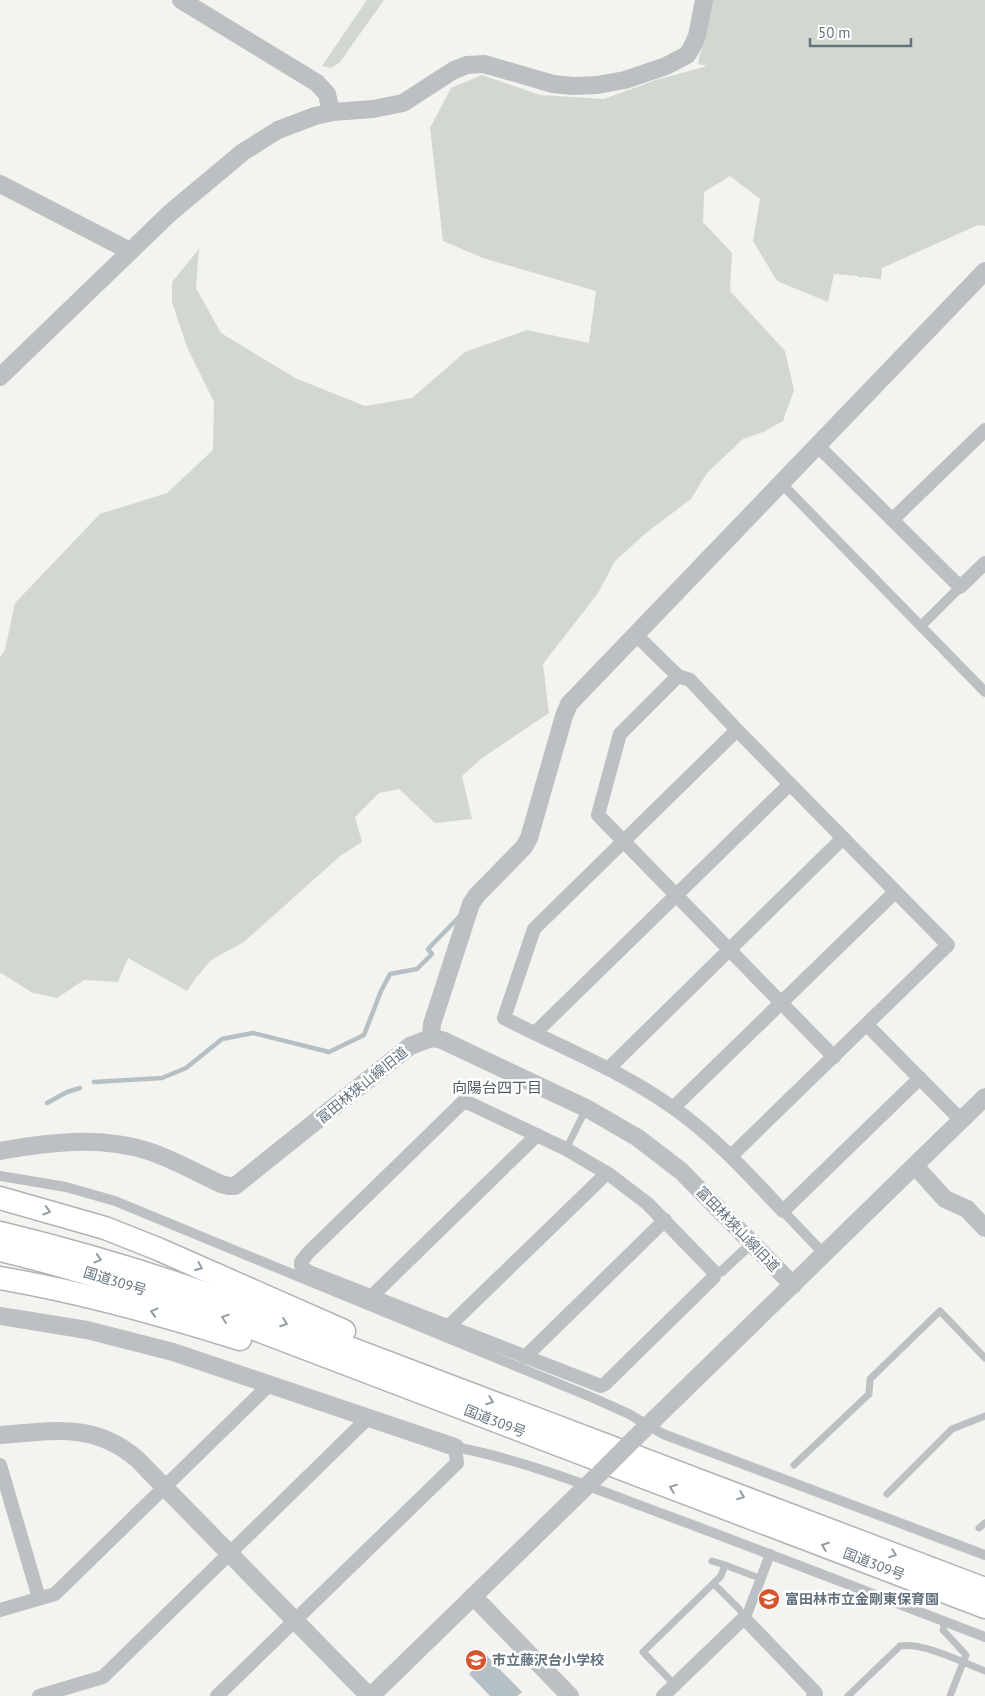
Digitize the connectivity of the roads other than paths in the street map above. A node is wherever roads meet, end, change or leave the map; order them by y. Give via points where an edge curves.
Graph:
1 (181, 0) edge
2 (704, 0) edge
3 (331, 112) junction
4 (0, 184) edge
5 (130, 251) junction
6 (985, 271) edge
7 (0, 377) edge
8 (985, 430) edge
9 (817, 445) junction
10 (781, 483) junction
11 (892, 520) junction
12 (985, 562) edge
13 (960, 587) junction
14 (921, 626) junction
15 (636, 635) junction
16 (678, 676) junction
17 (985, 692) edge
18 (737, 730) junction
19 (790, 784) junction
20 (843, 838) junction
21 (623, 841) junction
22 (895, 892) junction
23 (676, 896) junction
24 (729, 950) junction
25 (781, 1003) junction
26 (867, 1025) junction
27 (535, 1034) junction
28 (431, 1038) junction
29 (834, 1057) junction
30 (608, 1069) junction
31 (920, 1078) junction
32 (985, 1097) edge
33 (586, 1108) junction
34 (674, 1108) junction
35 (961, 1120) junction
36 (537, 1135) junction
37 (566, 1149) junction
38 (0, 1151) edge
39 (731, 1156) junction
40 (914, 1166) junction
41 (607, 1173) junction
42 (0, 1176) edge
43 (0, 1198) edge
44 (783, 1211) junction
45 (665, 1220) junction
46 (985, 1228) edge
47 (0, 1232) edge
48 (752, 1243) junction
49 (0, 1250) edge
50 (824, 1254) junction
51 (714, 1274) junction
52 (0, 1278) edge
53 (793, 1284) junction
54 (372, 1296) junction
55 (0, 1316) edge
56 (448, 1327) junction
57 (525, 1357) junction
58 (985, 1358) edge
59 (445, 1384) junction
60 (269, 1385) junction
61 (418, 1391) junction
62 (985, 1416) edge
63 (368, 1418) junction
64 (648, 1426) junction
65 (0, 1435) edge
66 (455, 1448) junction
67 (0, 1465) edge
68 (794, 1465) dead end
69 (586, 1486) junction
70 (165, 1487) junction
71 (887, 1494) dead end
72 (230, 1554) junction
73 (770, 1554) junction
74 (985, 1555) edge
75 (712, 1561) dead end
76 (725, 1565) junction
77 (754, 1576) dead end
78 (714, 1584) junction
79 (985, 1589) edge
80 (473, 1596) junction
81 (40, 1598) junction
82 (985, 1607) edge
83 (0, 1610) edge
84 (744, 1618) junction
85 (295, 1621) junction
86 (945, 1622) junction
87 (985, 1637) edge
88 (963, 1663) junction
89 (985, 1671) edge
90 (675, 1685) junction
91 (71, 1691) edge
92 (39, 1696) edge
93 (217, 1696) edge
94 (370, 1696) edge
95 (570, 1696) edge
96 (663, 1696) edge
97 (813, 1696) edge
98 (848, 1696) edge
99 (950, 1696) edge

1 - 3 street via 317,83 327,94
2 - 3 street via 697,36 687,55 625,80 573,86 553,84 484,64 468,65 454,70 403,103
3 - 5 street via 295,123 260,140 191,195
4 - 5 street
5 - 7 street
6 - 9 street
8 - 11 street
9 - 10 street
9 - 11 street
10 - 14 street
10 - 15 street
11 - 13 street
12 - 13 street
13 - 14 street
14 - 17 street
15 - 16 street
15 - 28 street via 569,704 529,838 471,904 432,1024
16 - 18 street via 690,680
16 - 21 street via 620,734 598,815
18 - 19 street
18 - 21 street
19 - 20 street
19 - 23 street
20 - 22 street
20 - 24 street
21 - 23 street
21 - 27 street via 534,929 504,1018
22 - 25 street
22 - 26 street via 948,945
23 - 24 street
23 - 27 street
24 - 25 street
24 - 30 street
25 - 29 street
25 - 34 street
26 - 29 street
26 - 31 street
27 - 30 street
28 - 33 street, 富田林狭山線旧道 via 442,1040
28 - 38 street, 富田林狭山線旧道 via 410,1046 235,1186 221,1184 146,1150 108,1144 74,1143
29 - 39 street
30 - 34 street
31 - 35 street
31 - 44 street
32 - 35 street
33 - 37 lane
33 - 48 street, 富田林狭山線旧道 via 661,1154
34 - 39 street
35 - 40 street
36 - 37 street
36 - 54 street
36 - 54 street via 463,1102 301,1262 309,1272
37 - 41 street
39 - 44 street
40 - 46 street via 945,1199 967,1209
40 - 50 street
41 - 45 street
41 - 56 street
42 - 64 street via 66,1186 115,1201 591,1397
43 -> 59 highway via 105,1228 158,1249 426,1365
44 - 50 street
45 - 51 street
45 - 57 street
47 -> 59 highway, 国道309号 via 157,1277
48 - 51 street via 722,1271
48 - 53 street, 富田林狭山線旧道
61 -> 49 highway, 国道309号 via 134,1286
50 - 53 street
51 - 57 street via 601,1386
61 -> 52 highway via 294,1357 151,1311
53 - 64 street
54 - 56 street
55 - 60 street via 120,1338 214,1365
56 - 57 street
58 - 68 lane via 940,1312 870,1378 869,1394
59 -> 79 highway, 国道309号
60 - 63 street
60 - 70 street
82 -> 61 highway, 国道309号
62 - 71 lane via 952,1429
63 - 66 street
63 - 72 street
64 - 69 street, bridge
64 - 74 street
65 - 70 street via 55,1431 105,1438 125,1448
66 - 69 street via 476,1451
66 - 85 street via 457,1463
67 - 81 street
69 - 73 street
69 - 80 street
70 - 72 street
70 - 81 street via 55,1594
72 - 85 street
72 - 91 street via 103,1677
73 - 84 street
73 - 86 street
75 - 76 lane
76 - 77 lane
76 - 78 lane
78 - 84 lane
78 - 90 lane via 643,1652
80 - 94 street
80 - 95 street
81 - 83 street
84 - 90 street
84 - 97 street via 816,1693
85 - 93 street
85 - 94 street
86 - 87 street
86 - 88 lane via 943,1630 966,1655
88 - 89 lane
88 - 98 lane via 921,1647 900,1646
88 - 99 lane
90 - 96 street
91 - 92 street

